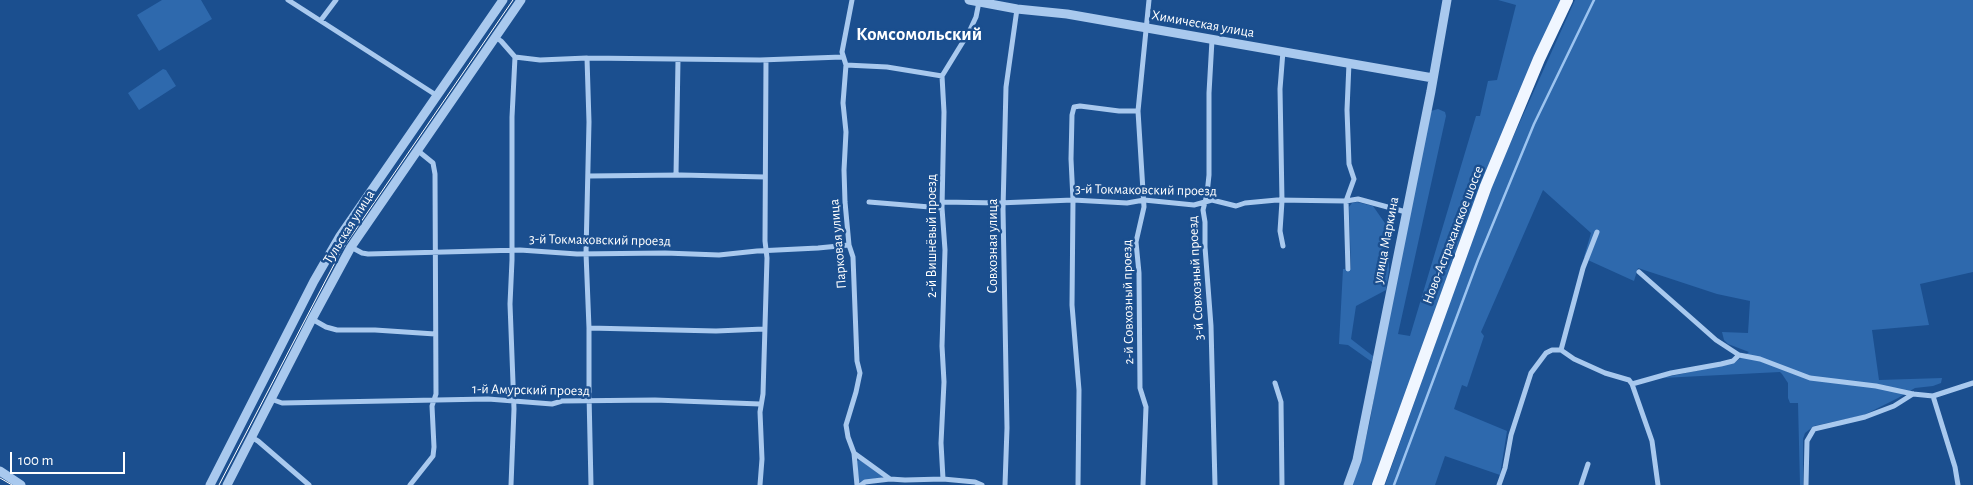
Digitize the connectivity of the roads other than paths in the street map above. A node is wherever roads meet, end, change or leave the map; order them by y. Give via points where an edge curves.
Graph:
1 (288, 0) edge
2 (336, 0) edge
3 (503, 0) edge
4 (520, 0) edge
5 (852, 0) edge
6 (969, 0) edge
7 (1149, 0) edge
8 (1447, 0) edge
9 (1567, 0) edge
10 (979, 2) junction
11 (1017, 9) junction
12 (321, 20) junction
13 (1146, 28) junction
14 (495, 37) junction
15 (1212, 40) junction
16 (1283, 51) junction
17 (515, 57) junction
18 (842, 57) junction
19 (587, 58) junction
20 (678, 60) junction
21 (766, 60) junction
22 (1349, 63) junction
23 (846, 65) junction
24 (942, 76) junction
25 (1433, 78) junction
26 (436, 95) junction
27 (1138, 110) junction
28 (417, 150) junction
29 (676, 175) junction
30 (589, 176) junction
31 (765, 177) junction
32 (1073, 200) junction
33 (1144, 200) junction
34 (1206, 200) junction
35 (1282, 201) junction
36 (1346, 201) junction
37 (869, 202) dead end
38 (1004, 202) junction
39 (943, 205) junction
40 (1406, 212) junction
41 (1597, 232) dead end
42 (850, 244) junction
43 (1282, 246) dead end
44 (351, 247) junction
45 (512, 250) junction
46 (765, 250) junction
47 (435, 252) junction
48 (586, 253) junction
49 (1348, 269) dead end
50 (1639, 272) dead end
51 (312, 319) junction
52 (589, 328) junction
53 (764, 329) junction
54 (435, 334) junction
55 (1561, 350) junction
56 (1739, 355) junction
57 (1275, 383) dead end
58 (1973, 383) edge
59 (1632, 384) junction
60 (1913, 394) junction
61 (1932, 396) junction
62 (271, 399) junction
63 (435, 401) junction
64 (514, 401) junction
65 (589, 402) junction
66 (760, 404) junction
67 (252, 437) junction
68 (854, 453) junction
69 (1588, 464) dead end
70 (0, 471) edge
71 (890, 479) junction
72 (943, 479) junction
73 (21, 485) edge
74 (210, 485) edge
75 (227, 485) edge
76 (308, 485) edge
77 (410, 485) edge
78 (510, 485) edge
79 (591, 485) edge
80 (760, 485) edge
81 (859, 485) edge
82 (982, 485) edge
83 (1005, 485) edge
84 (1078, 485) edge
85 (1143, 485) edge
86 (1215, 485) edge
87 (1282, 485) edge
88 (1348, 485) edge
89 (1378, 485) edge
90 (1499, 485) edge
91 (1581, 485) edge
92 (1658, 485) edge
93 (1806, 485) edge
94 (1958, 485) edge

1 - 12 street
2 - 12 street
3 - 26 street, Тульская улица
4 - 14 street, Тульская улица
5 - 18 street
6 - 10 street, Химическая улица
7 - 13 street, 2-й Совхозный проезд
8 - 25 street, улица Маркина
9 - 89 main road, Ново-Астраханское шоссе via 1486,186
10 - 11 street, Химическая улица
10 - 24 street via 969,32
11 - 13 street, Химическая улица
11 - 38 street, Совхозная улица via 1006,87
12 - 26 street
13 - 15 street, Химическая улица
13 - 27 street, 2-й Совхозный проезд
14 - 17 street
14 - 28 street, Тульская улица
15 - 16 street, Химическая улица
15 - 34 street, 3-й Совхозный проезд
16 - 22 street, Химическая улица
16 - 35 street via 1280,89
17 - 19 street via 540,60
17 - 45 street
18 - 21 street
18 - 23 street
19 - 20 street
19 - 30 street
20 - 21 street
20 - 29 street
21 - 31 street
22 - 25 street, Химическая улица
22 - 36 street via 1347,110 1354,179
23 - 24 street via 887,67
23 - 42 street, Парковая улица via 844,170
24 - 39 street, 2-й Вишнёвый проезд
25 - 40 street, улица Маркина
26 - 74 street, Тульская улица via 322,266
27 - 32 street via 1074,107
27 - 33 street, 2-й Совхозный проезд
28 - 44 street, Тульская улица
28 - 47 street via 433,163 435,174
29 - 30 street
29 - 31 street
30 - 48 street
31 - 46 street
32 - 33 street, 3-й Токмаковский проезд via 1127,203
32 - 38 street, 3-й Токмаковский проезд
32 - 84 street via 1072,305 1079,390
33 - 34 street, 3-й Токмаковский проезд via 1194,205
33 - 85 street, 2-й Совхозный проезд via 1136,242 1140,388 1146,407
34 - 35 street, 3-й Токмаковский проезд via 1236,206
34 - 86 street, 3-й Совхозный проезд via 1203,210 1211,326
35 - 36 street, 3-й Токмаковский проезд
35 - 43 street
36 - 40 street, 3-й Токмаковский проезд via 1358,199
36 - 49 street
37 - 39 street, 3-й Токмаковский проезд
38 - 39 street, 3-й Токмаковский проезд
38 - 83 street, Совхозная улица
39 - 72 street, 2-й Вишнёвый проезд
40 - 88 street, улица Маркина via 1365,420
41 - 55 street
42 - 46 street, 3-й Токмаковский проезд
42 - 68 street, Парковая улица via 860,373 846,425
44 - 47 street, 3-й Токмаковский проезд via 368,254
44 - 51 street, Тульская улица
45 - 47 street, 3-й Токмаковский проезд
45 - 48 street, 3-й Токмаковский проезд
45 - 64 street via 510,304
46 - 48 street, 3-й Токмаковский проезд via 719,256 665,252
46 - 53 street
47 - 54 street
48 - 52 street
50 - 56 street via 1716,340
51 - 54 street via 337,330
51 - 62 street, Тульская улица
52 - 53 street
52 - 65 street
53 - 66 street
54 - 63 street
55 - 59 street via 1574,359
55 - 90 street via 1552,350 1541,358 1531,373
56 - 59 street via 1734,361
56 - 60 street via 1760,359 1810,378
57 - 87 street via 1282,402
58 - 61 street
59 - 92 street via 1652,441
60 - 61 street
60 - 93 street via 1894,406 1865,417 1814,429 1807,441
61 - 94 street
62 - 63 street, 1-й Амурский проезд via 282,402
62 - 67 street, Тульская улица
63 - 64 street, 1-й Амурский проезд
63 - 77 street via 432,406 432,456
64 - 65 street, 1-й Амурский проезд
64 - 78 street
65 - 66 street, 1-й Амурский проезд via 655,400
65 - 79 street
66 - 80 street
67 - 75 street, Тульская улица
67 - 76 street
68 - 71 street
68 - 81 street, Парковая улица
69 - 91 street
70 - 73 street
71 - 72 street
71 - 81 street
72 - 82 street

